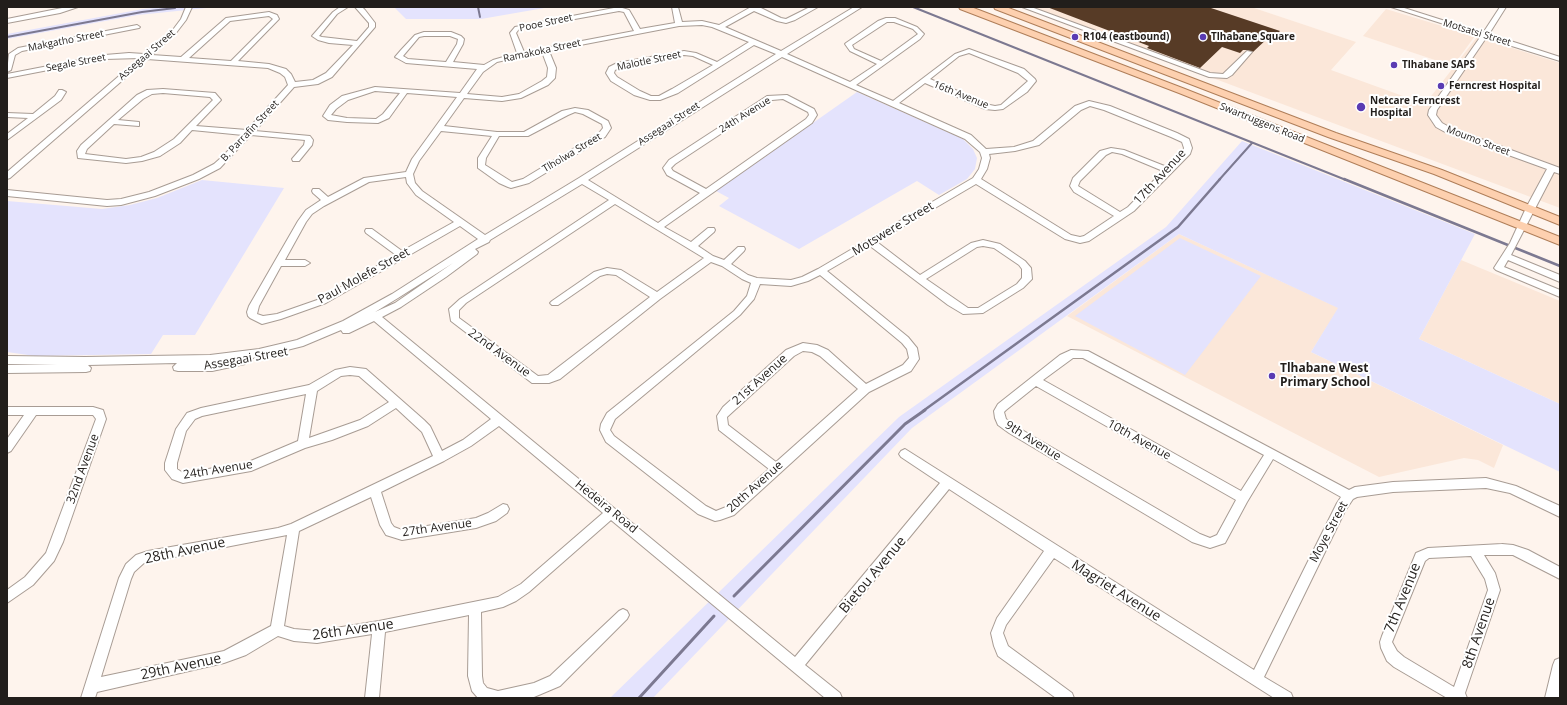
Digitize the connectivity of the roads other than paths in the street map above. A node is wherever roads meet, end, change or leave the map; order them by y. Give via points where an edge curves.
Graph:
1 (75, 7) edge
2 (345, 7) edge
3 (358, 7) edge
4 (675, 7) edge
5 (815, 7) edge
6 (859, 7) edge
7 (963, 7) edge
8 (998, 7) edge
9 (1025, 7) edge
10 (1394, 7) edge
11 (1502, 7) edge
12 (755, 8) edge
13 (189, 9) edge
14 (7, 21) edge
15 (679, 24) junction
16 (138, 27) dead end
17 (720, 27) junction
18 (638, 32) junction
19 (1485, 35) junction
20 (754, 42) junction
21 (359, 43) junction
22 (545, 50) junction
23 (1249, 52) dead end
24 (521, 54) junction
25 (782, 54) junction
26 (146, 56) junction
27 (183, 59) junction
28 (1560, 59) edge
29 (233, 62) junction
30 (882, 63) junction
31 (448, 64) junction
32 (717, 64) junction
33 (484, 67) junction
34 (7, 70) edge
35 (7, 76) edge
36 (925, 80) junction
37 (292, 85) junction
38 (851, 85) junction
39 (404, 91) junction
40 (62, 92) dead end
41 (461, 96) junction
42 (894, 104) junction
43 (7, 116) edge
44 (36, 116) junction
45 (112, 122) junction
46 (136, 124) dead end
47 (190, 128) junction
48 (438, 128) junction
49 (249, 133) junction
50 (497, 134) junction
51 (7, 138) edge
52 (984, 152) junction
53 (296, 159) dead end
54 (1167, 170) junction
55 (1556, 170) edge
56 (409, 174) junction
57 (7, 176) edge
58 (582, 180) junction
59 (976, 180) junction
60 (316, 191) dead end
61 (7, 193) edge
62 (706, 193) junction
63 (615, 200) junction
64 (327, 201) junction
65 (1530, 208) junction
66 (1120, 216) junction
67 (1560, 221) edge
68 (461, 222) junction
69 (1522, 226) junction
70 (658, 228) junction
71 (711, 230) dead end
72 (369, 231) dead end
73 (1560, 241) edge
74 (482, 242) junction
75 (871, 242) junction
76 (692, 246) junction
77 (741, 249) dead end
78 (402, 255) junction
79 (1506, 256) junction
80 (710, 258) junction
81 (279, 263) junction
82 (305, 263) dead end
83 (725, 264) junction
84 (820, 271) junction
85 (1560, 278) edge
86 (920, 279) junction
87 (756, 281) junction
88 (1560, 294) edge
89 (658, 297) junction
90 (555, 303) dead end
91 (372, 314) junction
92 (7, 360) edge
93 (7, 369) edge
94 (1036, 381) junction
95 (312, 389) junction
96 (865, 389) junction
97 (396, 403) junction
98 (7, 411) edge
99 (33, 411) junction
100 (500, 419) junction
101 (303, 444) junction
102 (7, 448) edge
103 (1271, 453) junction
104 (906, 454) dead end
105 (440, 458) junction
106 (776, 468) junction
107 (948, 482) junction
108 (374, 489) junction
109 (1349, 496) junction
110 (1243, 498) junction
111 (503, 509) dead end
112 (612, 512) junction
113 (1560, 512) edge
114 (294, 528) junction
115 (1052, 550) junction
116 (1474, 550) junction
117 (1560, 573) edge
118 (7, 597) edge
119 (475, 609) junction
120 (623, 615) dead end
121 (379, 627) junction
122 (277, 630) junction
123 (1560, 665) edge
124 (796, 666) junction
125 (1256, 679) junction
126 (90, 692) edge
127 (1459, 697) edge
128 (372, 698) edge
129 (835, 698) edge
130 (1067, 698) edge
131 (1286, 698) edge
132 (1552, 698) edge

1 - 14 street
2 - 21 street via 335,13 315,36 320,39
3 - 21 street via 372,23 372,27
4 - 15 street
5 - 12 street via 786,21
6 - 25 street, Assegaai Street
7 - 69 main road, Swartruggens Road
8 - 65 main road, Swartruggens Road
9 - 23 street via 1209,75 1224,76 1230,73
10 - 19 street, Motsatsi Street
11 - 19 street
12 - 17 street
13 - 26 street, Assegaai Street via 174,32
15 - 17 street, Ramakoka Street via 702,23
15 - 18 street, Ramakoka Street
16 - 34 street, Makgatho Street via 20,50 10,56
17 - 20 street, Ramakoka Street
18 - 22 street, Ramakoka Street
18 - 24 street, Pooe Street via 627,11 619,9 524,26 517,28 514,33
19 - 28 street, Motsatsi Street
19 - 55 street, Moumo Street via 1432,110 1432,115 1439,125 1448,130
20 - 25 street, Ramakoka Street
20 - 32 street, Malotle Street
21 - 37 street via 329,75 315,82
22 - 24 street, Ramakoka Street
22 - 41 street via 553,72 545,83 521,96 508,99
24 - 33 street, Ramakoka Street via 503,58
25 - 38 street
25 - 58 street, Assegaai Street
26 - 27 street
26 - 35 street, Segale Street via 115,55
26 - 57 street, Assegaai Street
27 - 29 street
27 - 29 street via 228,19 269,14 275,16 276,19
29 - 37 street via 276,68 288,76
30 - 30 street via 850,49 848,44 886,20 895,20 920,32 918,38
30 - 38 street
31 - 31 street via 406,61 399,57 417,36 451,34 461,39
31 - 33 street
32 - 32 street, Malotle Street via 670,94 655,99 637,93 618,82 610,73 612,68 620,65 684,53 694,54
33 - 41 street, Ramakoka Street
36 - 36 street, 16th Avenue via 957,55 969,51 1021,71 1032,81 1003,107 995,108
36 - 42 street, 16th Avenue
37 - 49 street, B. Parrafin Street
38 - 42 street
39 - 39 street via 386,116 378,121 327,116 337,103 356,94 375,89
39 - 41 street
40 - 44 street
41 - 48 street, Ramakoka Street
42 - 52 street via 968,138
43 - 44 street
44 - 51 street
45 - 46 street
45 - 47 street via 140,97 150,92 164,91 216,97 215,103
45 - 47 street via 84,147 81,156 118,160 142,159 166,150
47 - 49 street
48 - 50 street, Tlholwa Street
48 - 56 street, Ramakoka Street
49 - 53 street via 306,138 309,140 308,146
49 - 61 street, B. Parrafin Street via 226,158 208,171 134,199 107,203
50 - 50 street, Tlholwa Street via 525,134 575,110 605,123 608,128 602,135 526,181 511,185 482,166 482,158
52 - 54 street, 17th Avenue via 1025,148 1036,143 1078,108 1089,103 1186,141 1187,152
52 - 59 street via 985,164
54 - 66 street, 17th Avenue
54 - 66 street via 1124,152 1111,150 1103,153 1076,180 1074,186
55 - 65 street, Moumo Street
56 - 64 street, Paul Molefe Street via 368,180
56 - 68 street via 411,183 418,193
58 - 63 street, Motswere Street
58 - 74 street, Assegaai Street
59 - 66 street, 17th Avenue via 1074,239 1086,239
59 - 75 street, Motswere Street
60 - 64 street
62 - 62 street, 24th Avenue via 670,173 667,168 669,165 770,98 784,97 811,110 813,115 809,121
62 - 70 street, 24th Avenue
63 - 70 street, Motswere Street
63 - 89 street, 22nd Avenue via 463,301 454,309 454,319 536,380 542,380 556,376
64 - 81 street, Paul Molefe Street via 305,216
65 - 67 main road, Swartruggens Road
65 - 69 street, Moumo Street
68 - 74 street
68 - 78 street, Paul Molefe Street
69 - 73 main road, Swartruggens Road
69 - 79 street, Moumo Street
70 - 76 street, Motswere Street
71 - 76 street
72 - 78 street
74 - 91 street, Assegaai Street via 468,257 443,276 398,305
75 - 84 street, Motswere Street
75 - 86 street
76 - 80 street, Motswere Street
77 - 83 street
78 - 81 street, Paul Molefe Street via 339,294 278,318 256,319 252,312 254,306
79 - 85 street
79 - 88 street, Moumo Street via 1499,268
80 - 83 street, Motswere Street
80 - 89 street, 22nd Avenue
81 - 82 street
83 - 87 street, Motswere Street
84 - 87 street, Motswere Street via 791,283
84 - 96 street, 20th Avenue via 912,348 912,364
86 - 86 street via 959,309 973,313 1020,286 1027,276 1022,263 997,246 984,243 974,245
87 - 106 street, 20th Avenue via 751,297 737,313 611,416 605,430 616,444 702,510 715,516 730,511
89 - 90 street via 624,274 607,271 593,277
91 - 92 street, Assegaai Street via 299,343 242,356 156,361
91 - 93 street, Assegaai Street via 288,352 212,367
91 - 100 street, Hedeira Road
94 - 103 street, 9th Avenue via 1071,354 1084,354
94 - 110 street, 10th Avenue
94 - 110 street, 9th Avenue via 1002,407 999,414 1002,422 1196,538 1210,542 1221,539
95 - 97 street via 339,373 362,372
95 - 101 street
95 - 101 street, 24th Avenue via 191,416 181,429 171,470 182,478 247,468
96 - 106 street, 20th Avenue
96 - 106 street, 21st Avenue via 824,353 804,347 790,353 722,416 723,427
97 - 101 street via 364,423
97 - 105 street via 426,429
98 - 99 street, 32nd Avenue
99 - 102 street
99 - 118 street, 32nd Avenue via 93,411 99,413 101,419 50,557 30,581
100 - 105 street via 467,443
100 - 112 street, Hedeira Road
103 - 109 street, 9th Avenue
103 - 110 street, 9th Avenue
104 - 107 street, Magriet Avenue
105 - 108 street
107 - 115 street, Magriet Avenue
107 - 124 street, Bietou Avenue
108 - 111 street, 27th Avenue via 386,525 390,531 402,535 476,523 492,517
108 - 114 street
109 - 113 street, Moye Street via 1363,490 1393,487 1486,483 1512,489
109 - 125 street, Moye Street via 1337,514
112 - 119 street, 26th Avenue via 525,588 499,603
112 - 124 street, Hedeira Road
114 - 122 street
114 - 126 street, 28th Avenue via 140,559 130,568 125,578
115 - 125 street, Magriet Avenue
115 - 130 street via 1001,622 997,633 1000,646 1008,655
116 - 117 street, 7th Avenue via 1513,550
116 - 127 street, 8th Avenue via 1491,577 1494,590
116 - 127 street, 7th Avenue via 1428,553 1420,557 1386,642 1392,656 1399,662
119 - 120 street via 477,686 483,694 498,698 534,690 555,681
119 - 121 street, 26th Avenue
121 - 122 street, 26th Avenue via 317,637
121 - 128 street
122 - 126 street, 29th Avenue via 224,658
123 - 132 street
124 - 129 street, Hedeira Road
125 - 131 street, Magriet Avenue

